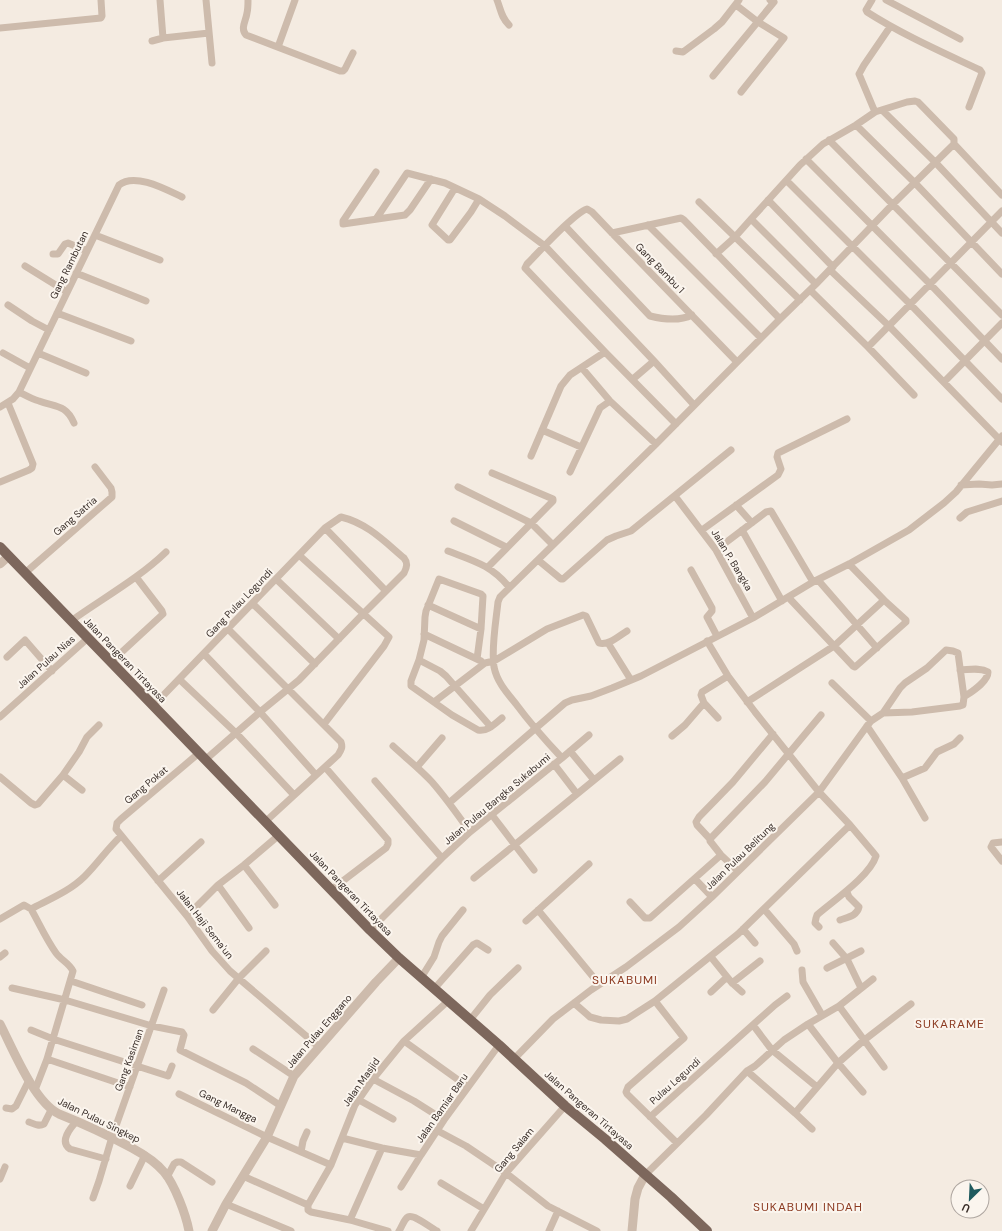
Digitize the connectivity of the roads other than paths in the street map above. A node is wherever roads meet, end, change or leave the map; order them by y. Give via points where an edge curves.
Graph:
1 (100, 0) edge
2 (160, 0) edge
3 (206, 0) edge
4 (248, 0) edge
5 (296, 0) edge
6 (497, 0) edge
7 (770, 0) edge
8 (872, 0) edge
9 (886, 0) edge
10 (737, 2) edge
11 (758, 22) junction
12 (509, 26) dead end
13 (890, 27) junction
14 (0, 28) edge
15 (209, 33) junction
16 (163, 38) junction
17 (960, 39) dead end
18 (152, 41) dead end
19 (278, 47) junction
20 (676, 51) dead end
21 (353, 53) dead end
22 (212, 63) dead end
23 (713, 76) dead end
24 (741, 92) dead end
25 (969, 106) dead end
26 (879, 111) junction
27 (856, 125) junction
28 (829, 140) junction
29 (954, 144) junction
30 (806, 159) junction
31 (935, 162) junction
32 (376, 172) dead end
33 (431, 179) junction
34 (787, 181) junction
35 (915, 183) junction
36 (456, 188) junction
37 (1002, 195) edge
38 (182, 197) dead end
39 (479, 199) junction
40 (768, 200) junction
41 (699, 202) dead end
42 (893, 204) junction
43 (1002, 211) edge
44 (376, 218) junction
45 (751, 219) junction
46 (991, 222) junction
47 (648, 225) junction
48 (872, 225) junction
49 (565, 226) junction
50 (612, 233) junction
51 (1002, 233) edge
52 (95, 235) junction
53 (735, 237) junction
54 (971, 243) junction
55 (545, 246) junction
56 (852, 247) junction
57 (87, 251) junction
58 (53, 254) dead end
59 (716, 254) junction
60 (160, 260) dead end
61 (951, 263) junction
62 (25, 266) dead end
63 (831, 268) junction
64 (76, 273) junction
65 (1002, 274) edge
66 (816, 284) junction
67 (930, 284) junction
68 (810, 290) junction
69 (68, 292) junction
70 (800, 300) junction
71 (146, 301) dead end
72 (8, 304) dead end
73 (910, 304) junction
74 (57, 312) junction
75 (692, 315) junction
76 (1002, 315) edge
77 (780, 319) junction
78 (1002, 322) edge
79 (889, 326) junction
80 (49, 330) junction
81 (761, 338) junction
82 (131, 341) dead end
83 (985, 341) junction
84 (868, 347) junction
85 (38, 352) junction
86 (605, 352) junction
87 (3, 353) dead end
88 (1002, 359) edge
89 (965, 360) junction
90 (654, 361) junction
91 (737, 362) junction
92 (30, 368) junction
93 (582, 368) junction
94 (86, 373) dead end
95 (633, 379) junction
96 (944, 382) junction
97 (19, 392) junction
98 (914, 395) dead end
99 (1002, 399) edge
100 (610, 401) junction
101 (8, 403) junction
102 (694, 405) junction
103 (0, 407) edge
104 (847, 419) dead end
105 (74, 423) dead end
106 (676, 424) junction
107 (542, 430) junction
108 (1001, 439) edge
109 (656, 444) junction
110 (581, 447) junction
111 (731, 450) dead end
112 (531, 456) dead end
113 (95, 467) dead end
114 (570, 472) dead end
115 (492, 473) dead end
116 (0, 482) edge
117 (1002, 484) edge
118 (961, 485) junction
119 (458, 487) dead end
120 (675, 496) junction
121 (1002, 501) edge
122 (736, 506) junction
123 (960, 518) dead end
124 (454, 521) dead end
125 (531, 523) junction
126 (752, 523) junction
127 (325, 528) junction
128 (702, 530) junction
129 (742, 530) junction
130 (553, 545) junction
131 (0, 547) edge
132 (506, 547) junction
133 (448, 550) dead end
134 (716, 550) junction
135 (166, 552) dead end
136 (299, 555) junction
137 (9, 556) junction
138 (538, 560) junction
139 (0, 564) edge
140 (849, 564) junction
141 (488, 566) junction
142 (691, 570) dead end
143 (25, 573) junction
144 (136, 577) junction
145 (276, 579) junction
146 (815, 581) junction
147 (509, 588) junction
148 (386, 591) junction
149 (785, 599) junction
150 (884, 600) junction
151 (252, 604) junction
152 (428, 606) junction
153 (363, 614) junction
154 (753, 618) junction
155 (71, 621) junction
156 (857, 625) junction
157 (228, 629) junction
158 (481, 629) junction
159 (627, 631) dead end
160 (424, 634) junction
161 (717, 636) junction
162 (88, 638) junction
163 (339, 639) junction
164 (707, 641) junction
165 (608, 643) junction
166 (834, 646) junction
167 (877, 648) junction
168 (204, 654) junction
169 (7, 657) dead end
170 (477, 658) junction
171 (419, 660) junction
172 (494, 661) junction
173 (111, 662) junction
174 (485, 663) junction
175 (315, 664) junction
176 (960, 670) junction
177 (52, 671) junction
178 (728, 676) junction
179 (179, 679) junction
180 (630, 680) junction
181 (832, 683) dead end
182 (455, 686) junction
183 (288, 688) junction
184 (964, 697) junction
185 (434, 702) junction
186 (747, 702) junction
187 (704, 703) junction
188 (153, 706) junction
189 (260, 712) junction
190 (883, 713) junction
191 (821, 715) dead end
192 (0, 717) edge
193 (502, 718) dead end
194 (718, 718) dead end
195 (869, 723) junction
196 (324, 724) junction
197 (99, 725) dead end
198 (491, 727) junction
199 (535, 728) junction
200 (236, 733) junction
201 (773, 734) junction
202 (589, 735) dead end
203 (672, 736) dead end
204 (442, 738) dead end
205 (960, 738) dead end
206 (393, 746) dead end
207 (570, 751) junction
208 (789, 754) junction
209 (202, 757) junction
210 (562, 758) junction
211 (620, 759) dead end
212 (554, 764) junction
213 (325, 767) junction
214 (416, 767) junction
215 (63, 775) junction
216 (316, 775) junction
217 (0, 777) edge
218 (902, 778) junction
219 (594, 780) junction
220 (375, 781) dead end
221 (82, 790) dead end
222 (819, 792) junction
223 (577, 794) junction
224 (294, 795) junction
225 (449, 803) junction
226 (492, 815) junction
227 (925, 818) dead end
228 (265, 822) junction
229 (850, 825) junction
230 (470, 832) junction
231 (121, 836) junction
232 (278, 836) junction
233 (710, 839) junction
234 (201, 842) dead end
235 (1002, 842) edge
236 (515, 845) junction
237 (722, 855) junction
238 (442, 858) junction
239 (1002, 861) edge
240 (589, 864) dead end
241 (244, 865) junction
242 (534, 870) dead end
243 (738, 871) junction
244 (474, 878) dead end
245 (695, 879) junction
246 (158, 881) junction
247 (218, 884) junction
248 (331, 890) junction
249 (847, 892) junction
250 (712, 897) junction
251 (630, 902) dead end
252 (274, 905) dead end
253 (32, 909) junction
254 (463, 910) dead end
255 (538, 910) junction
256 (764, 910) junction
257 (187, 916) junction
258 (0, 919) edge
259 (840, 920) dead end
260 (526, 921) dead end
261 (819, 927) dead end
262 (249, 928) dead end
263 (743, 929) junction
264 (370, 930) junction
265 (756, 942) dead end
266 (833, 943) dead end
267 (488, 950) dead end
268 (266, 951) dead end
269 (797, 951) dead end
270 (861, 951) dead end
271 (711, 957) junction
272 (399, 958) junction
273 (846, 959) junction
274 (760, 961) dead end
275 (518, 968) dead end
276 (826, 968) dead end
277 (802, 970) dead end
278 (727, 977) junction
279 (239, 978) junction
280 (421, 978) junction
281 (873, 979) dead end
282 (71, 981) junction
283 (732, 983) junction
284 (599, 984) junction
285 (12, 988) dead end
286 (861, 988) junction
287 (434, 989) junction
288 (164, 990) dead end
289 (711, 992) dead end
290 (742, 992) dead end
291 (787, 996) dead end
292 (65, 1000) junction
293 (448, 1001) junction
294 (655, 1001) junction
295 (574, 1003) junction
296 (911, 1004) dead end
297 (142, 1005) dead end
298 (839, 1006) junction
299 (213, 1010) dead end
300 (822, 1015) junction
301 (470, 1020) junction
302 (808, 1024) junction
303 (0, 1025) edge
304 (753, 1025) junction
305 (152, 1026) junction
306 (31, 1030) dead end
307 (53, 1038) junction
308 (863, 1041) junction
309 (404, 1042) junction
310 (499, 1045) junction
311 (320, 1047) junction
312 (253, 1049) dead end
313 (772, 1050) junction
314 (47, 1059) junction
315 (514, 1059) junction
316 (838, 1063) junction
317 (138, 1066) junction
318 (172, 1066) dead end
319 (884, 1067) dead end
320 (747, 1071) junction
321 (294, 1076) junction
322 (374, 1079) junction
323 (29, 1080) junction
324 (130, 1087) junction
325 (468, 1087) junction
326 (817, 1087) junction
327 (35, 1090) junction
328 (863, 1092) dead end
329 (179, 1094) dead end
330 (359, 1100) junction
331 (281, 1106) junction
332 (564, 1106) junction
333 (6, 1108) dead end
334 (52, 1110) junction
335 (795, 1113) junction
336 (650, 1117) junction
337 (393, 1119) dead end
338 (444, 1120) junction
339 (77, 1121) junction
340 (29, 1122) dead end
341 (812, 1129) dead end
342 (438, 1131) junction
343 (307, 1132) dead end
344 (112, 1137) junction
345 (268, 1137) junction
346 (342, 1138) junction
347 (676, 1143) junction
348 (382, 1148) junction
349 (301, 1152) junction
350 (145, 1155) junction
351 (420, 1156) junction
352 (106, 1159) junction
353 (330, 1165) junction
354 (5, 1167) dead end
355 (506, 1173) junction
356 (645, 1175) junction
357 (243, 1176) junction
358 (167, 1177) junction
359 (0, 1179) edge
360 (212, 1182) dead end
361 (441, 1183) dead end
362 (130, 1186) dead end
363 (401, 1187) dead end
364 (93, 1198) dead end
365 (226, 1204) junction
366 (308, 1205) junction
367 (484, 1209) junction
368 (558, 1211) junction
369 (350, 1220) junction
370 (189, 1231) edge
371 (212, 1231) edge
372 (291, 1231) edge
373 (388, 1231) edge
374 (400, 1231) edge
375 (437, 1231) edge
376 (470, 1231) edge
377 (549, 1231) edge
378 (597, 1231) edge
379 (632, 1231) edge
380 (707, 1231) edge

1 - 14 street via 101,18
2 - 16 street
3 - 15 street
4 - 19 street via 244,32
5 - 19 street
6 - 12 street via 500,12
7 - 11 street via 774,2
8 - 13 street via 866,11
9 - 17 street
10 - 11 street
10 - 20 street via 714,29 683,52
11 - 23 street
11 - 24 street via 784,38
13 - 25 street via 980,70 982,73
13 - 26 street via 858,74
15 - 16 street
15 - 22 street
16 - 18 street
19 - 21 street via 340,71 345,69
26 - 27 street
26 - 29 street via 907,102 918,102 954,139
26 - 31 street
27 - 28 street
27 - 35 street
28 - 30 street
28 - 42 street
29 - 31 street
29 - 37 street
30 - 34 street
30 - 48 street
31 - 35 street
31 - 46 street
32 - 44 street via 343,224
33 - 36 street
33 - 44 street via 408,213
33 - 44 street via 407,174
34 - 40 street
34 - 56 street
35 - 42 street
35 - 54 street
36 - 39 street
36 - 39 street via 432,225 448,240 462,226
38 - 52 street, Gang Rambutan via 143,181 122,182
39 - 55 street
40 - 45 street
40 - 63 street
41 - 53 street
42 - 48 street
42 - 61 street
43 - 46 street
45 - 53 street
45 - 66 street
46 - 51 street
46 - 54 street
47 - 50 street
47 - 59 street via 681,218
47 - 81 street
48 - 56 street
48 - 67 street
49 - 50 street, Gang Bambu 1 via 587,209
49 - 55 street
49 - 75 street via 650,316 682,319
50 - 75 street, Gang Bambu 1
52 - 57 street, Gang Rambutan
52 - 60 street
53 - 59 street
53 - 70 street
54 - 61 street
54 - 65 street
55 - 86 street via 527,264 526,269
55 - 90 street
56 - 63 street
56 - 73 street
57 - 58 street via 68,242 58,254
57 - 64 street, Gang Rambutan
59 - 77 street
61 - 67 street
61 - 76 street
62 - 69 street
63 - 66 street
63 - 79 street
64 - 69 street, Gang Rambutan
64 - 71 street
66 - 68 street
67 - 73 street
67 - 83 street
68 - 70 street
68 - 84 street
69 - 74 street, Gang Rambutan
70 - 77 street
72 - 80 street
73 - 79 street
73 - 89 street
74 - 80 street, Gang Rambutan
74 - 82 street
75 - 91 street, Gang Bambu 1
77 - 81 street
78 - 83 street
79 - 84 street
79 - 96 street
80 - 85 street, Gang Rambutan
81 - 91 street
83 - 88 street
83 - 89 street
84 - 98 street
85 - 92 street, Gang Rambutan
85 - 94 street
86 - 93 street
86 - 95 street
87 - 92 street
89 - 96 street
89 - 99 street
90 - 95 street
90 - 102 street
91 - 102 street
92 - 97 street, Gang Rambutan
93 - 100 street
93 - 107 street via 570,375 561,386
95 - 106 street
96 - 108 street
97 - 101 street, Gang Rambutan
97 - 105 street via 39,402 65,409
100 - 109 street
100 - 110 street via 600,408
101 - 103 street, Gang Rambutan
101 - 116 street via 33,464 26,472
102 - 106 street
104 - 122 street via 778,453 781,472
106 - 109 street
107 - 110 street
107 - 112 street
108 - 118 street
109 - 130 street
110 - 114 street
111 - 120 street
113 - 143 street, Gang Satria via 111,488 112,497
115 - 125 street via 553,500
117 - 118 street
118 - 140 street via 944,503 909,530
119 - 125 street
120 - 128 street, Jalan P. Bangka
120 - 138 street via 631,531 607,540 563,579
121 - 123 street via 967,512
122 - 126 street
122 - 128 street
124 - 132 street
125 - 130 street
125 - 132 street
126 - 129 street
126 - 146 street via 771,511
127 - 136 street, Gang Pulau Legundi
127 - 148 street
127 - 148 street, Gang Pulau Legundi via 341,517 352,520 372,531 407,561 404,573
128 - 134 street, Jalan P. Bangka
129 - 134 street
129 - 149 street
130 - 138 street
131 - 137 main road, Jalan Pangeran Tirtayasa
132 - 141 street
133 - 141 street
134 - 154 street, Jalan P. Bangka
135 - 144 street
136 - 145 street, Gang Pulau Legundi
136 - 153 street
137 - 139 street
137 - 143 main road, Jalan Pangeran Tirtayasa
138 - 147 street
140 - 146 street
140 - 150 street
141 - 147 street
142 - 161 street via 712,608 707,617
143 - 155 main road, Jalan Pangeran Tirtayasa
144 - 155 street
144 - 173 street via 163,614
145 - 151 street, Gang Pulau Legundi
145 - 163 street
146 - 149 street
146 - 156 street
147 - 172 street via 498,602
148 - 153 street
149 - 154 street
149 - 166 street
150 - 156 street
150 - 167 street via 906,621
151 - 157 street, Gang Pulau Legundi
151 - 175 street
152 - 158 street
152 - 158 street via 439,579 480,594 483,597
152 - 160 street
153 - 163 street
153 - 196 street via 388,636 388,639
154 - 161 street
155 - 162 main road, Jalan Pangeran Tirtayasa
156 - 166 street
156 - 167 street
157 - 168 street, Gang Pulau Legundi
157 - 183 street
158 - 170 street
159 - 165 street
160 - 170 street
160 - 171 street
161 - 164 street
162 - 173 main road, Jalan Pangeran Tirtayasa
162 - 177 street, Jalan Pulau Nias
163 - 175 street
164 - 178 street
164 - 180 street
165 - 172 street via 599,643 586,616 583,615 547,630
165 - 180 street
166 - 167 street via 855,667
166 - 186 street
168 - 179 street, Gang Pulau Legundi
168 - 189 street
169 - 177 street via 25,640
170 - 174 street
171 - 182 street via 440,671
171 - 185 street via 411,686
172 - 174 street
172 - 199 street via 502,686
173 - 188 main road, Jalan Pangeran Tirtayasa
174 - 182 street
175 - 183 street
176 - 184 street
176 - 184 street via 981,669 988,672 985,680
176 - 190 street, Jalan Pulau Belitung via 958,653 946,650 900,688
177 - 192 street, Jalan Pulau Nias
178 - 186 street
178 - 187 street via 701,693
179 - 188 street, Gang Pulau Legundi
179 - 200 street
180 - 199 street via 591,696 565,703
181 - 195 street
182 - 185 street
182 - 198 street
183 - 189 street
183 - 196 street
184 - 190 street via 963,705 960,706
185 - 198 street via 478,730
186 - 201 street
187 - 194 street
187 - 203 street
188 - 209 main road, Jalan Pangeran Tirtayasa
189 - 200 street
189 - 216 street
190 - 195 street, Jalan Pulau Belitung
191 - 208 street
193 - 198 street
195 - 218 street
195 - 222 street, Jalan Pulau Belitung
196 - 213 street via 342,746 338,755
197 - 215 street via 87,737
199 - 210 street
199 - 225 street
200 - 209 street
200 - 224 street
201 - 208 street
201 - 233 street via 733,782 699,817 696,825
202 - 207 street, Jalan Pulau Bangka Sukabumi
204 - 214 street
205 - 218 street via 954,744 937,752 926,768
206 - 214 street
207 - 210 street, Jalan Pulau Bangka Sukabumi
207 - 219 street
208 - 222 street
208 - 233 street
209 - 228 main road, Jalan Pangeran Tirtayasa
209 - 231 street, Gang Pokat via 117,823 116,829
210 - 212 street, Jalan Pulau Bangka Sukabumi
211 - 219 street
212 - 223 street
212 - 226 street, Jalan Pulau Bangka Sukabumi
213 - 216 street
213 - 248 street via 388,840 386,848
214 - 225 street
215 - 217 street via 35,805
215 - 221 street
216 - 224 street
218 - 227 street
219 - 223 street
220 - 238 street
222 - 229 street
222 - 243 street, Jalan Pulau Belitung
223 - 236 street
224 - 228 street
225 - 230 street
226 - 230 street, Jalan Pulau Bangka Sukabumi
226 - 236 street
228 - 232 main road, Jalan Pangeran Tirtayasa
229 - 249 street via 876,856
229 - 256 street
230 - 238 street, Jalan Pulau Bangka Sukabumi
231 - 246 street, Jalan Haji Sema'un
231 - 253 street via 85,876 66,891
232 - 241 street
232 - 248 main road, Jalan Pangeran Tirtayasa
233 - 237 street
234 - 246 street
235 - 239 street via 993,843 991,847
236 - 242 street
236 - 244 street
237 - 243 street
237 - 245 street
238 - 264 street, Jalan Pulau Bangka Sukabumi
240 - 255 street
241 - 247 street
241 - 252 street
243 - 250 street, Jalan Pulau Belitung
245 - 250 street
245 - 251 street via 650,918 645,918
246 - 257 street, Jalan Haji Sema'un
247 - 257 street
247 - 262 street
248 - 264 main road, Jalan Pangeran Tirtayasa
249 - 259 street via 859,909 851,916
249 - 261 street via 817,915 816,922
250 - 284 street, Jalan Pulau Belitung via 679,927
253 - 258 street via 24,905
253 - 282 street via 55,952 71,967
254 - 280 street via 442,936 434,957
255 - 260 street
255 - 284 street
256 - 263 street
256 - 269 street via 794,944
257 - 279 street, Jalan Haji Sema'un via 212,951
263 - 265 street
263 - 271 street
264 - 272 main road, Jalan Pangeran Tirtayasa
266 - 273 street
267 - 287 street via 480,944 473,945
268 - 279 street
270 - 273 street
271 - 278 street
271 - 294 street
272 - 280 main road, Jalan Pangeran Tirtayasa
272 - 311 street, Jalan Pulau Enggano
273 - 276 street
273 - 286 street
274 - 283 street
275 - 301 street
277 - 300 street via 803,982
278 - 283 street
278 - 289 street
279 - 299 street
279 - 311 street, Jalan Haji Sema'un
280 - 287 main road, Jalan Pangeran Tirtayasa
281 - 286 street
282 - 292 street
282 - 297 street
283 - 290 street
284 - 295 street, Jalan Pulau Belitung
285 - 292 street
286 - 298 street
287 - 293 main road, Jalan Pangeran Tirtayasa
288 - 305 street, Gang Kasiman
291 - 304 street, Pulau Legundi
292 - 305 street
292 - 307 street
293 - 301 main road, Jalan Pangeran Tirtayasa
293 - 309 street, Jalan Masjid
294 - 295 street via 619,1021 590,1018
294 - 336 street via 684,1038 626,1089 627,1094
295 - 315 street, Jalan Pulau Belitung via 553,1018
296 - 308 street
298 - 300 street
298 - 308 street
300 - 302 street
301 - 310 main road, Jalan Pangeran Tirtayasa
302 - 313 street
302 - 316 street
303 - 323 street, Jalan Pulau Singkep
304 - 313 street
304 - 336 street, Pulau Legundi
305 - 317 street, Gang Kasiman
305 - 331 street via 182,1032 184,1035 180,1050 246,1083
306 - 307 street
307 - 314 street
307 - 317 street
308 - 316 street
308 - 319 street
309 - 322 street, Jalan Masjid
309 - 325 street
310 - 315 main road, Jalan Pangeran Tirtayasa
310 - 325 street, Jalan Bamiar Baru
311 - 321 street, Jalan Pulau Enggano
312 - 321 street
313 - 320 street
313 - 326 street
314 - 324 street
314 - 327 street
315 - 332 main road, Jalan Pangeran Tirtayasa
316 - 326 street
316 - 328 street
317 - 318 street via 168,1076
317 - 324 street, Gang Kasiman
320 - 335 street
320 - 347 street
321 - 331 street, Jalan Pulau Enggano
322 - 330 street, Jalan Masjid
322 - 338 street
323 - 327 street, Jalan Pulau Singkep
323 - 333 street via 16,1106 12,1109
324 - 344 street, Gang Kasiman
325 - 338 street, Jalan Bamiar Baru
326 - 335 street
327 - 334 street, Jalan Pulau Singkep
329 - 345 street, Gang Mangga
330 - 337 street
330 - 346 street, Jalan Masjid via 352,1110
331 - 345 street, Jalan Pulau Enggano
332 - 355 street, Gang Salam
332 - 356 main road, Jalan Pangeran Tirtayasa
334 - 339 street, Jalan Pulau Singkep
334 - 340 street via 41,1126
335 - 341 street
336 - 347 street, Pulau Legundi
338 - 342 street, Jalan Bamiar Baru
339 - 344 street, Jalan Pulau Singkep
339 - 352 street via 65,1140 66,1146
342 - 351 street, Jalan Bamiar Baru
342 - 355 street
343 - 349 street
344 - 350 street, Jalan Pulau Singkep
344 - 352 street, Gang Kasiman
345 - 349 street, Gang Mangga
345 - 357 street, Jalan Pulau Enggano
346 - 348 street, Jalan Bamiar Baru
346 - 353 street, Jalan Masjid
347 - 356 street
348 - 351 street, Jalan Bamiar Baru
348 - 369 street
349 - 353 street, Gang Mangga
350 - 358 street, Jalan Pulau Singkep via 164,1171
350 - 362 street
351 - 363 street
352 - 364 street, Gang Kasiman
353 - 366 street, Jalan Masjid
354 - 359 street
355 - 367 street, Gang Salam
355 - 368 street via 540,1201
356 - 379 street via 635,1199
356 - 380 main road, Jalan Pangeran Tirtayasa
357 - 365 street, Jalan Pulau Enggano
357 - 366 street
358 - 360 street via 174,1164 182,1162
358 - 370 street, Jalan Pulau Singkep via 181,1206
361 - 367 street
365 - 371 street, Jalan Pulau Enggano
365 - 372 street
366 - 369 street via 311,1212
367 - 376 street, Gang Salam
368 - 377 street
368 - 378 street
369 - 373 street
374 - 375 street via 409,1217

